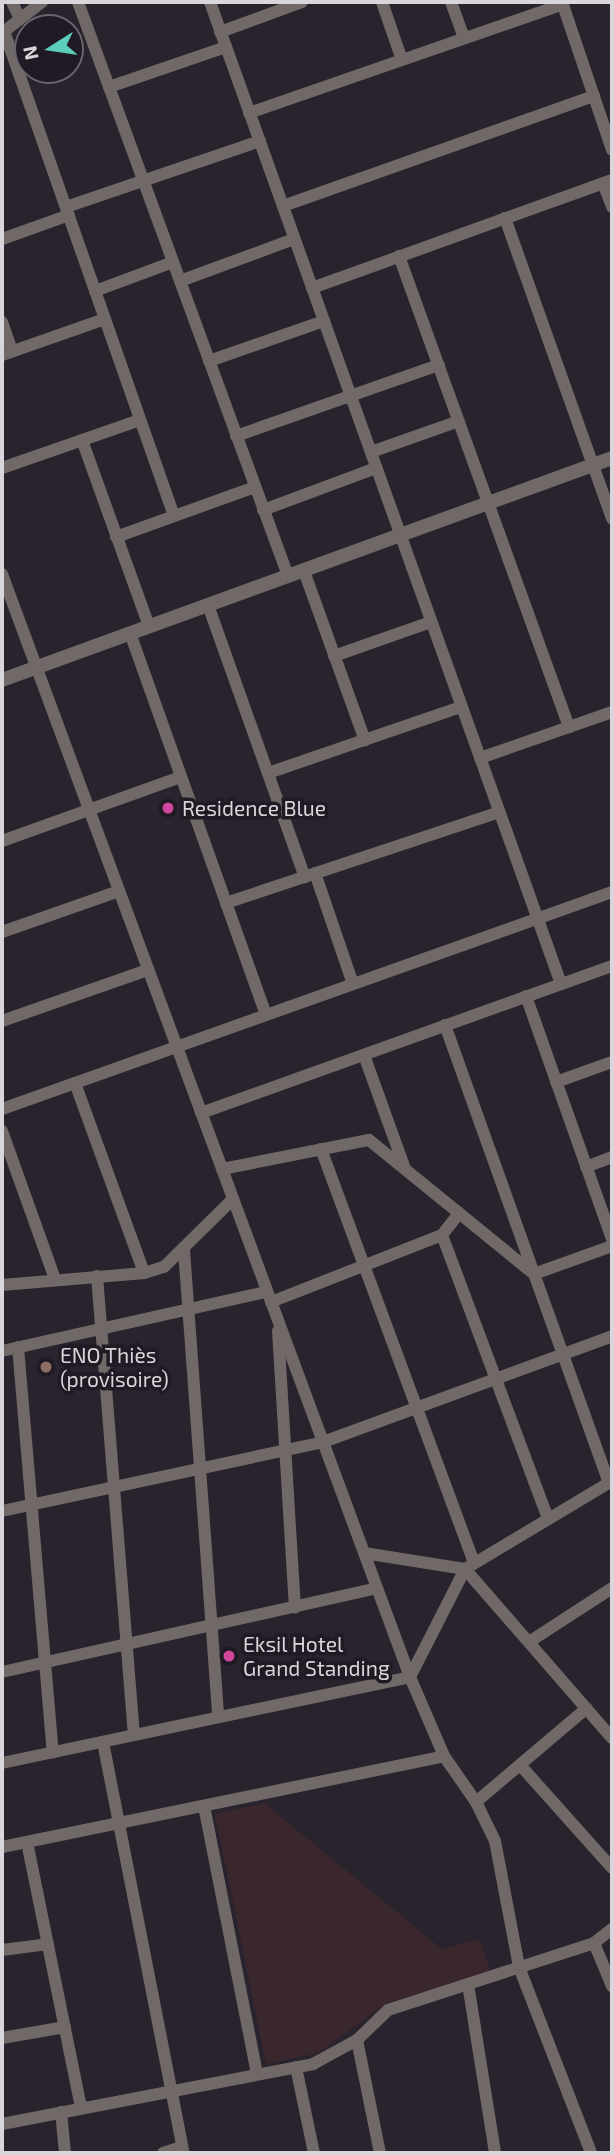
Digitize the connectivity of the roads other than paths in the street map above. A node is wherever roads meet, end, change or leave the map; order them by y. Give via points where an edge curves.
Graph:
1 (42, 2) edge
2 (78, 2) edge
3 (210, 2) edge
4 (301, 2) edge
5 (382, 2) edge
6 (451, 2) edge
7 (562, 3) edge
8 (26, 14) edge
9 (3, 32) edge
10 (220, 32) junction
11 (464, 38) junction
12 (226, 47) junction
13 (402, 60) junction
14 (109, 88) junction
15 (594, 96) junction
16 (249, 113) junction
17 (260, 141) junction
18 (612, 149) edge
19 (144, 181) junction
20 (608, 181) edge
21 (283, 206) junction
22 (612, 207) edge
23 (67, 211) junction
24 (505, 218) junction
25 (2, 239) edge
26 (294, 239) junction
27 (400, 256) junction
28 (173, 262) junction
29 (180, 281) junction
30 (312, 288) junction
31 (95, 291) junction
32 (105, 319) junction
33 (324, 321) junction
34 (2, 322) edge
35 (7, 353) edge
36 (209, 361) junction
37 (439, 365) junction
38 (351, 396) junction
39 (141, 420) junction
40 (458, 421) junction
41 (236, 436) junction
42 (82, 440) junction
43 (370, 452) junction
44 (612, 458) edge
45 (593, 465) junction
46 (2, 468) edge
47 (376, 468) junction
48 (255, 487) junction
49 (488, 504) junction
50 (263, 510) junction
51 (174, 516) junction
52 (612, 519) edge
53 (400, 536) junction
54 (116, 537) junction
55 (304, 571) junction
56 (2, 575) edge
57 (288, 576) junction
58 (208, 605) junction
59 (431, 622) junction
60 (149, 626) junction
61 (130, 633) junction
62 (334, 656) junction
63 (37, 668) junction
64 (2, 680) edge
65 (461, 706) junction
66 (612, 712) edge
67 (569, 727) junction
68 (365, 740) junction
69 (480, 758) junction
70 (268, 773) junction
71 (181, 778) junction
72 (89, 810) junction
73 (499, 812) junction
74 (2, 841) edge
75 (310, 875) junction
76 (119, 891) junction
77 (612, 891) edge
78 (226, 903) junction
79 (537, 918) junction
80 (2, 932) edge
81 (612, 965) edge
82 (148, 970) junction
83 (353, 984) junction
84 (561, 984) junction
85 (526, 996) junction
86 (266, 1015) junction
87 (2, 1021) edge
88 (445, 1025) junction
89 (177, 1047) junction
90 (364, 1055) junction
91 (612, 1062) edge
92 (556, 1082) junction
93 (75, 1083) junction
94 (2, 1109) edge
95 (201, 1113) junction
96 (2, 1131) edge
97 (321, 1149) junction
98 (612, 1157) edge
99 (586, 1167) junction
100 (222, 1169) junction
101 (405, 1170) junction
102 (233, 1199) junction
103 (459, 1213) junction
104 (442, 1235) junction
105 (612, 1239) edge
106 (612, 1246) edge
107 (184, 1250) junction
108 (364, 1265) junction
109 (144, 1273) junction
110 (534, 1274) junction
111 (97, 1276) junction
112 (55, 1279) junction
113 (2, 1285) edge
114 (269, 1297) junction
115 (187, 1310) junction
116 (278, 1319) junction
117 (100, 1329) junction
118 (612, 1336) edge
119 (18, 1347) junction
120 (2, 1351) edge
121 (563, 1354) junction
122 (495, 1379) junction
123 (416, 1408) junction
124 (323, 1442) junction
125 (283, 1451) junction
126 (200, 1469) junction
127 (610, 1481) edge
128 (114, 1487) junction
129 (32, 1505) junction
130 (2, 1511) edge
131 (548, 1518) junction
132 (364, 1553) junction
133 (469, 1566) junction
134 (377, 1588) junction
135 (609, 1595) edge
136 (295, 1607) junction
137 (212, 1626) junction
138 (532, 1640) junction
139 (127, 1644) junction
140 (45, 1662) junction
141 (2, 1672) edge
142 (410, 1677) junction
143 (587, 1707) junction
144 (218, 1717) junction
145 (134, 1735) junction
146 (612, 1738) edge
147 (103, 1742) junction
148 (53, 1752) junction
149 (444, 1756) junction
150 (2, 1763) edge
151 (520, 1765) junction
152 (476, 1802) junction
153 (204, 1805) junction
154 (119, 1823) junction
155 (27, 1842) junction
156 (2, 1847) edge
157 (612, 1868) edge
158 (612, 1929) edge
159 (594, 1943) junction
160 (48, 1944) junction
161 (2, 1950) edge
162 (519, 1968) junction
163 (468, 1984) junction
164 (612, 1986) edge
165 (65, 2027) junction
166 (2, 2038) edge
167 (357, 2040) junction
168 (296, 2067) junction
169 (257, 2074) junction
170 (171, 2091) junction
171 (81, 2109) junction
172 (61, 2112) junction
173 (2, 2124) edge
174 (183, 2150) edge
175 (65, 2153) edge
176 (163, 2153) edge
177 (314, 2153) edge
178 (380, 2153) edge
179 (495, 2153) edge
180 (591, 2153) edge

1 - 8 street
2 - 14 street
3 - 10 street
4 - 10 street
5 - 13 street
6 - 11 street
7 - 11 street
7 - 15 street
9 - 23 street
10 - 12 street
11 - 13 street
12 - 14 street
12 - 16 street
13 - 16 street
14 - 19 street
15 - 18 street
15 - 21 street
16 - 17 street
17 - 19 street
17 - 21 street
19 - 23 street
19 - 28 street
20 - 22 street
20 - 24 street
21 - 26 street
23 - 25 street
23 - 31 street
24 - 27 street
24 - 45 street
26 - 29 street
26 - 30 street
27 - 30 street
27 - 37 street
28 - 29 street
28 - 31 street
29 - 36 street
30 - 33 street
31 - 32 street
32 - 35 street
32 - 39 street
33 - 36 street
33 - 38 street
34 - 35 street
36 - 41 street
37 - 38 street
37 - 40 street
38 - 41 street
38 - 43 street
39 - 42 street
39 - 51 street
40 - 43 street
40 - 49 street
41 - 48 street
42 - 46 street
42 - 54 street
43 - 47 street
44 - 45 street
45 - 49 street
45 - 52 street
47 - 50 street
47 - 53 street
48 - 50 street
48 - 51 street
49 - 53 street
49 - 67 street
50 - 57 street
51 - 54 street
53 - 55 street
53 - 59 street
54 - 60 street
55 - 57 street
55 - 62 street
56 - 63 street
57 - 58 street
58 - 60 street
58 - 70 street
59 - 62 street
59 - 65 street
60 - 61 street
61 - 63 street
61 - 71 street
62 - 68 street
63 - 64 street
63 - 72 street
65 - 68 street
65 - 69 street
66 - 67 street
67 - 69 street
68 - 70 street
69 - 73 street
70 - 75 street
71 - 72 street
71 - 78 street
72 - 74 street
72 - 76 street
73 - 75 street
73 - 79 street
75 - 78 street
75 - 83 street
76 - 80 street
76 - 82 street
77 - 79 street
78 - 86 street
79 - 83 street
79 - 84 street
81 - 84 street
82 - 87 street
82 - 89 street
83 - 86 street
84 - 85 street
85 - 88 street
85 - 92 street
86 - 89 street
88 - 90 street
88 - 110 street
89 - 93 street
89 - 95 street
90 - 95 street
90 - 101 street
91 - 92 street
92 - 99 street
93 - 94 street
93 - 109 street
95 - 100 street
96 - 112 street
97 - 100 street
97 - 101 street via 369,1140
97 - 108 street
98 - 99 street
99 - 105 street
100 - 102 street
101 - 103 street
102 - 107 street
102 - 114 street
103 - 104 street
103 - 110 street
104 - 108 street
104 - 122 street
106 - 110 street
107 - 109 street via 164,1267
107 - 115 street
108 - 114 street
108 - 123 street
109 - 111 street
110 - 121 street
111 - 112 street
111 - 117 street
112 - 113 street
114 - 115 street
114 - 116 street
115 - 117 street
115 - 126 street
116 - 124 street
116 - 125 street
117 - 119 street
117 - 128 street
118 - 121 street
119 - 120 street
119 - 129 street
121 - 122 street
121 - 127 street
122 - 123 street
122 - 131 street
123 - 124 street
123 - 133 street
124 - 125 street
124 - 132 street
125 - 126 street
125 - 136 street
126 - 128 street
126 - 137 street
127 - 131 street
128 - 129 street
128 - 139 street
129 - 130 street
129 - 140 street
131 - 133 street
132 - 133 street
132 - 134 street
133 - 138 street
133 - 142 street
134 - 136 street
134 - 142 street
135 - 138 street
136 - 137 street
137 - 139 street
137 - 144 street
138 - 143 street
139 - 140 street
139 - 145 street
140 - 141 street
140 - 148 street
142 - 144 street
142 - 149 street
143 - 146 street
143 - 151 street
144 - 145 street
145 - 147 street
147 - 148 street
147 - 154 street
148 - 150 street
149 - 152 street
149 - 153 street
151 - 152 street
151 - 157 street
152 - 162 street via 495,1841
153 - 154 street
153 - 169 street
154 - 155 street
154 - 170 street
155 - 156 street
155 - 160 street
158 - 159 street
159 - 162 street
159 - 164 street
160 - 161 street
160 - 165 street
162 - 163 street
162 - 180 street
163 - 167 street via 388,2010
163 - 179 street
165 - 166 street
165 - 171 street
167 - 168 street via 313,2064
167 - 178 street
168 - 169 street
168 - 177 street
169 - 170 street
170 - 171 street
170 - 174 street
171 - 172 street
172 - 173 street
172 - 175 street
174 - 176 street

